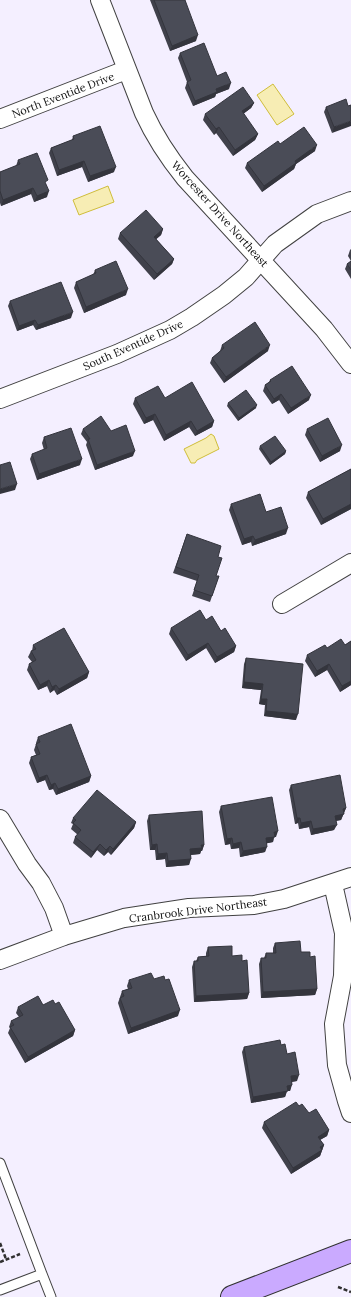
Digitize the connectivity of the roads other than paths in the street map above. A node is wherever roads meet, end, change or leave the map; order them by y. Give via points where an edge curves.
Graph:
1 (100, 0) edge
2 (126, 70) junction
3 (0, 119) edge
4 (351, 201) edge
5 (262, 260) junction
6 (351, 364) edge
7 (0, 399) edge
8 (351, 563) edge
9 (282, 604) dead end
10 (0, 819) edge
11 (351, 877) edge
12 (333, 884) junction
13 (64, 936) junction
14 (0, 960) edge
15 (351, 1113) edge
16 (0, 1164) edge
17 (351, 1251) edge
18 (42, 1274) junction
19 (0, 1290) edge
20 (51, 1297) edge
21 (232, 1297) edge

1 - 2 street, Worcester Drive Northeast
2 - 3 street, North Eventide Drive
2 - 5 street, Worcester Drive Northeast via 150,127 169,157 185,178
4 - 5 street, South Eventide Drive via 317,214 276,244
5 - 6 street, Worcester Drive Northeast via 324,329
5 - 7 street, South Eventide Drive via 246,278 224,295 170,330 115,355
8 - 9 street
10 - 13 street via 41,882
11 - 12 street, Cranbrook Drive Northeast
12 - 13 street, Cranbrook Drive Northeast via 254,905 189,908 124,918
12 - 15 street via 344,933 343,976 334,1024 337,1065
13 - 14 street, Cranbrook Drive Northeast
16 - 18 lane
17 - 21 main road
18 - 19 lane
18 - 20 lane

